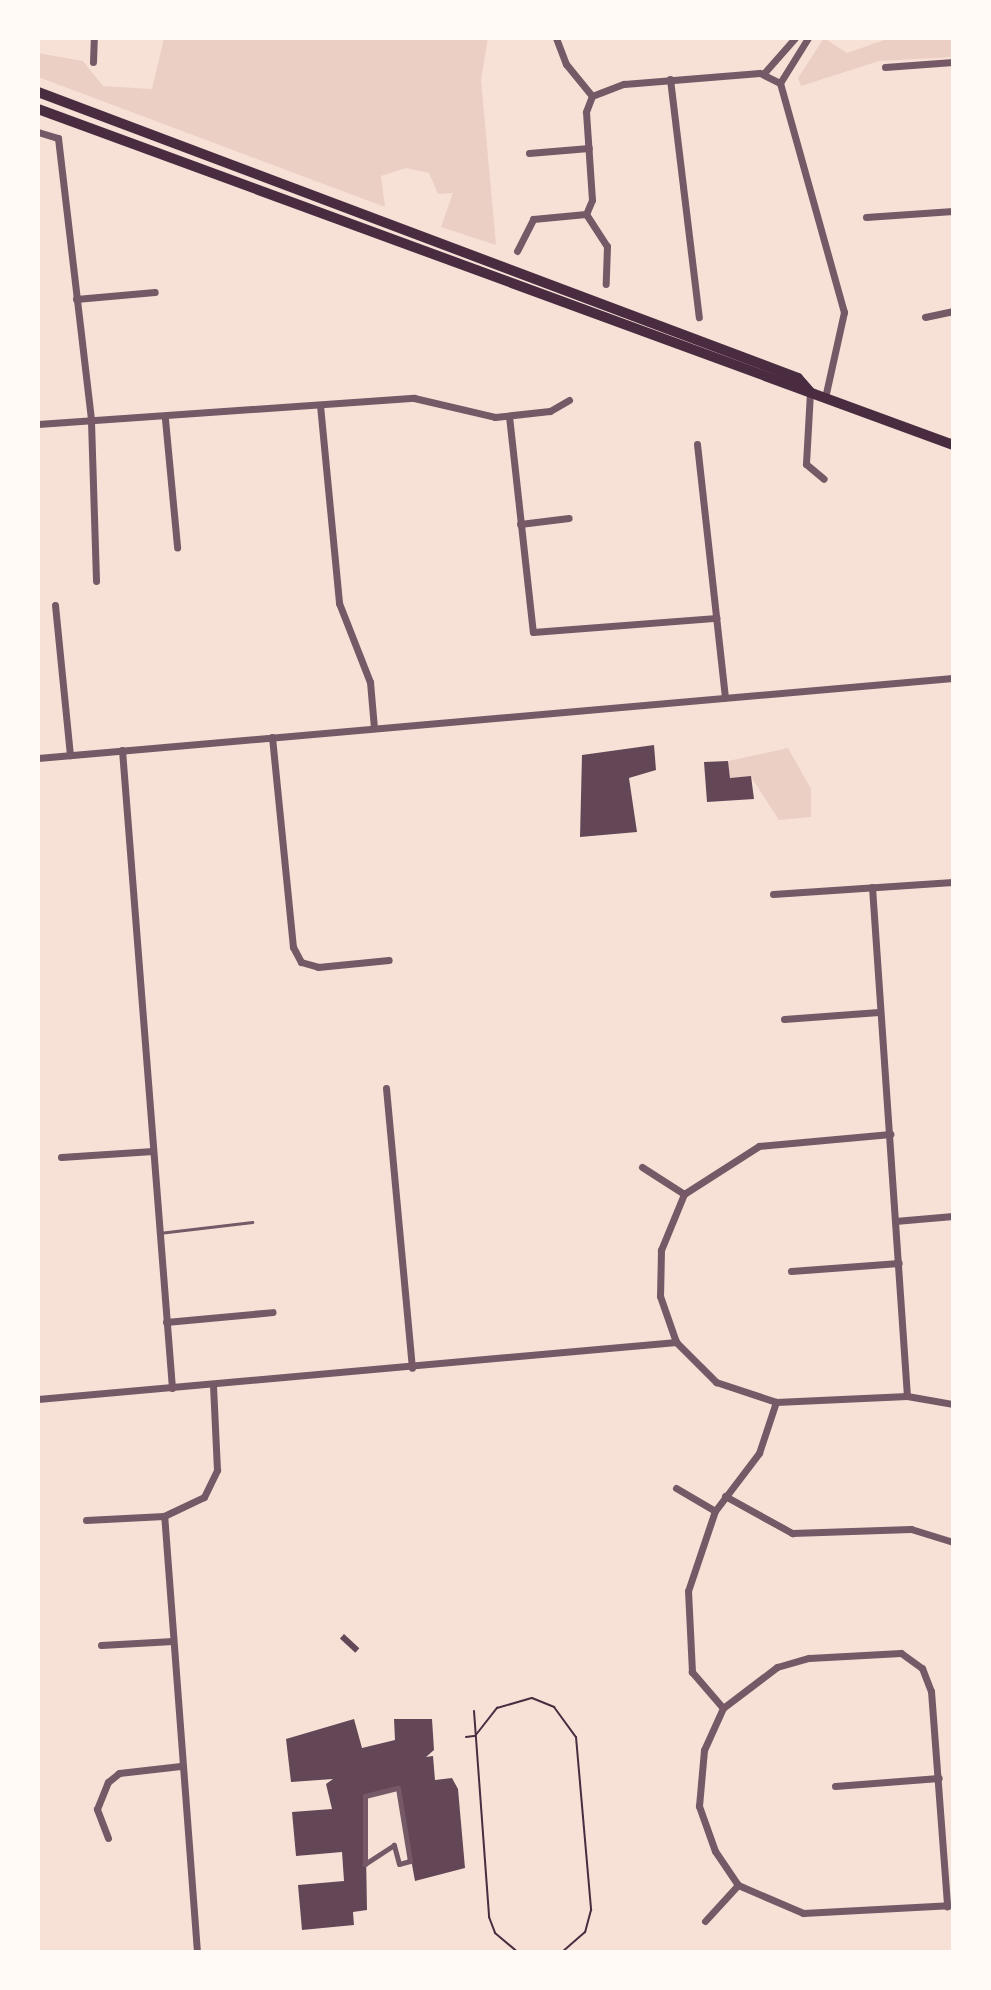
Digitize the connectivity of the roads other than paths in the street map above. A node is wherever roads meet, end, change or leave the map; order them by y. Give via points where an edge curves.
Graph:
1 (94, 38) edge
2 (556, 38) edge
3 (795, 38) edge
4 (808, 38) edge
5 (93, 62) dead end
6 (953, 62) edge
7 (885, 67) dead end
8 (765, 72) junction
9 (670, 79) junction
10 (780, 83) junction
11 (38, 92) edge
12 (592, 96) junction
13 (38, 109) edge
14 (38, 132) edge
15 (589, 148) junction
16 (529, 153) dead end
17 (953, 211) edge
18 (586, 214) junction
19 (866, 217) dead end
20 (517, 251) dead end
21 (606, 284) dead end
22 (155, 292) dead end
23 (76, 299) junction
24 (953, 311) edge
25 (699, 317) dead end
26 (925, 317) dead end
27 (810, 392) junction
28 (825, 398) junction
29 (569, 400) dead end
30 (320, 405) junction
31 (509, 416) junction
32 (165, 419) junction
33 (91, 421) junction
34 (38, 424) edge
35 (697, 444) dead end
36 (953, 445) edge
37 (824, 479) dead end
38 (569, 518) dead end
39 (520, 524) junction
40 (177, 547) dead end
41 (96, 581) dead end
42 (55, 605) dead end
43 (716, 618) junction
44 (953, 678) edge
45 (725, 697) junction
46 (374, 728) junction
47 (272, 737) junction
48 (122, 750) junction
49 (70, 755) junction
50 (38, 758) edge
51 (953, 882) edge
52 (872, 887) junction
53 (773, 894) dead end
54 (389, 960) dead end
55 (879, 1012) junction
56 (784, 1019) dead end
57 (386, 1088) dead end
58 (890, 1134) junction
59 (153, 1151) junction
60 (61, 1157) dead end
61 (642, 1167) dead end
62 (684, 1194) junction
63 (953, 1216) edge
64 (895, 1221) junction
65 (252, 1222) dead end
66 (159, 1233) junction
67 (899, 1263) junction
68 (791, 1271) dead end
69 (273, 1312) dead end
70 (166, 1322) junction
71 (676, 1342) junction
72 (412, 1368) junction
73 (213, 1384) junction
74 (172, 1388) junction
75 (907, 1396) junction
76 (38, 1399) edge
77 (776, 1402) junction
78 (953, 1404) edge
79 (676, 1488) dead end
80 (725, 1496) junction
81 (715, 1511) junction
82 (164, 1516) junction
83 (86, 1520) dead end
84 (953, 1542) edge
85 (173, 1641) junction
86 (101, 1645) dead end
87 (723, 1708) junction
88 (181, 1766) junction
89 (939, 1778) junction
90 (835, 1786) dead end
91 (108, 1838) dead end
92 (365, 1864) joint
93 (738, 1885) junction
94 (950, 1906) edge
95 (705, 1921) dead end
96 (197, 1952) edge

1 - 5 street
2 - 12 street
3 - 8 street
4 - 10 street
6 - 7 street
8 - 9 street
8 - 10 street
9 - 12 street
9 - 25 street
10 - 28 street via 844,312
11 - 27 main road via 707,342 798,378
12 - 15 street
13 - 27 main road
14 - 23 street via 52,131
15 - 16 street
15 - 18 street via 592,200
17 - 19 street
18 - 20 street via 533,219
18 - 21 street via 607,246
22 - 23 street
23 - 33 street
24 - 26 street
27 - 28 main road
27 - 37 street via 806,464
28 - 36 main road
29 - 31 street
30 - 31 street via 428,398
30 - 32 street
30 - 46 street via 339,603 370,682
31 - 39 street
32 - 33 street
32 - 40 street
33 - 34 street
33 - 41 street
35 - 43 street
38 - 39 street
39 - 43 street via 533,632
42 - 49 street
43 - 45 street
44 - 45 street
45 - 46 street
46 - 47 street
47 - 48 street
47 - 54 street via 288,923 301,962 318,967
48 - 49 street
48 - 59 street
49 - 50 street
51 - 52 street
52 - 53 street
52 - 55 street
55 - 56 street
55 - 58 street
57 - 72 street
58 - 62 street via 759,1146
58 - 64 street
59 - 60 street
59 - 66 street
61 - 62 street
62 - 71 street via 669,1223 659,1274
63 - 64 street
64 - 67 street
65 - 66 lane
66 - 70 street
67 - 68 street
67 - 75 street
69 - 70 street
70 - 74 street
71 - 72 street
71 - 77 street via 716,1382
72 - 73 street
73 - 74 street
73 - 82 street via 217,1470 204,1497
74 - 76 street
75 - 77 street
75 - 78 street
77 - 80 street via 759,1453
79 - 81 street
80 - 81 street
80 - 84 street via 792,1533 911,1529
81 - 87 street via 688,1591 686,1623 692,1672
82 - 83 street
82 - 85 street
85 - 86 street
85 - 88 street
87 - 89 street via 777,1667 809,1658 901,1653 927,1677
87 - 93 street via 704,1750 699,1806 715,1851
88 - 91 street via 119,1773 108,1782 97,1809
88 - 96 street
89 - 90 street
89 - 94 street
92 - 92 street via 394,1845 399,1864 410,1861 398,1788 365,1796
93 - 94 street via 803,1913
93 - 95 street

